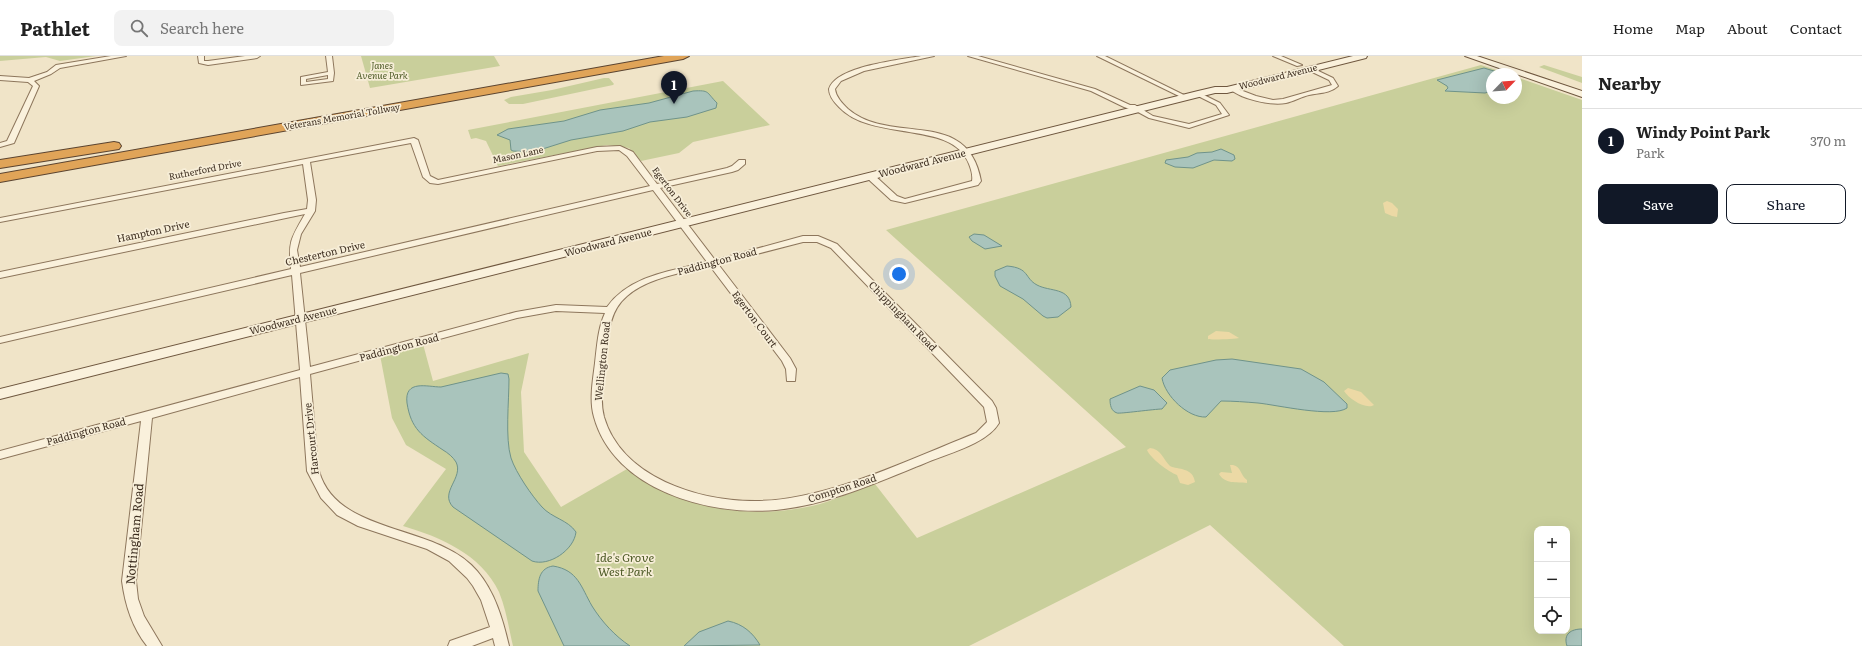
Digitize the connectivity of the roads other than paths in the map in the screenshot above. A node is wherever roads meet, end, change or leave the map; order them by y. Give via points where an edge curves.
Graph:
1 (123, 56) edge
2 (202, 56) edge
3 (257, 56) edge
4 (329, 56) edge
5 (637, 56) edge
6 (683, 56) edge
7 (931, 56) edge
8 (971, 56) edge
9 (1100, 56) edge
10 (1276, 56) edge
11 (1334, 56) edge
12 (1363, 56) edge
13 (1469, 56) edge
14 (1492, 56) edge
15 (1299, 65) junction
16 (1310, 69) junction
17 (331, 73) dead end
18 (0, 78) edge
19 (30, 80) junction
20 (1582, 86) edge
21 (1233, 89) junction
22 (1215, 90) junction
23 (1198, 94) junction
24 (1582, 94) edge
25 (1185, 98) junction
26 (1138, 110) junction
27 (189, 135) junction
28 (0, 145) edge
29 (169, 148) junction
30 (608, 148) joint
31 (965, 152) junction
32 (306, 161) junction
33 (742, 162) dead end
34 (0, 164) edge
35 (0, 169) edge
36 (870, 176) junction
37 (0, 178) edge
38 (433, 181) joint
39 (0, 182) edge
40 (656, 187) junction
41 (312, 211) junction
42 (0, 220) edge
43 (683, 223) junction
44 (792, 241) joint
45 (712, 262) junction
46 (295, 271) junction
47 (0, 275) edge
48 (609, 310) junction
49 (300, 319) junction
50 (0, 340) edge
51 (305, 372) junction
52 (791, 379) dead end
53 (0, 394) edge
54 (147, 415) junction
55 (994, 423) joint
56 (0, 455) edge
57 (679, 492) joint
58 (498, 630) junction
59 (155, 646) edge
60 (455, 646) edge
61 (502, 646) edge

1 - 19 street via 58,66 49,73
2 - 3 street via 201,62 208,63
4 - 17 street
5 - 27 highway, Veterans Memorial Tollway
6 - 29 highway, Veterans Memorial Tollway
7 - 31 street via 851,72 836,80 832,90 845,110 864,121 893,129 934,133 947,139 946,141 956,149
8 - 26 street via 1087,88
9 - 25 street
10 - 15 street
11 - 15 main road, Woodward Avenue
12 - 16 main road, Woodward Avenue
13 - 24 main road
14 - 20 main road
15 - 22 main road, Woodward Avenue via 1219,86
16 - 21 main road, Woodward Avenue
16 - 21 street via 1331,79 1335,86 1279,102 1254,98
18 - 19 street
19 - 28 street via 36,86 10,143
21 - 22 main road, Woodward Avenue
22 - 23 main road, Woodward Avenue
23 - 25 main road, Woodward Avenue
23 - 26 street via 1218,104 1226,115 1189,126 1162,120
25 - 26 main road, Woodward Avenue
26 - 31 main road, Woodward Avenue
27 - 34 highway
27 - 35 highway, Veterans Memorial Tollway
29 - 37 highway, Veterans Memorial Tollway
29 - 39 highway
30 - 38 street, Mason Lane via 444,181
30 - 40 street, Egerton Drive via 620,148 629,152
31 - 36 main road, Woodward Avenue
31 - 36 street via 974,164 977,181 975,184 911,200 899,200
32 - 38 street, Rutherford Drive via 414,140 427,177
32 - 41 street
32 - 42 street, Rutherford Drive
33 - 40 street, Chesterton Drive via 729,170
36 - 43 main road, Woodward Avenue
40 - 43 street, Egerton Drive
40 - 46 street, Chesterton Drive
41 - 46 street, Harcourt Drive via 294,242
41 - 47 street, Hampton Drive
43 - 45 street, Egerton Drive
43 - 49 main road, Woodward Avenue
44 - 45 street, Paddington Road
44 - 55 street, Chippingham Road via 818,239 834,246 988,404
45 - 48 street, Paddington Road via 640,284 626,292
45 - 52 street, Egerton Court via 786,360 791,369
46 - 49 street, Harcourt Drive
46 - 50 street, Chesterton Drive
48 - 51 street, Paddington Road via 572,308 532,312
48 - 57 street, Wellington Road via 604,324 597,394 599,417 604,432 617,451 638,470
49 - 51 street, Harcourt Drive
49 - 53 main road, Woodward Avenue
51 - 54 street, Paddington Road
51 - 58 street, Harcourt Drive via 313,471 320,490 340,512 365,525 426,542 454,557 472,574 484,592
54 - 56 street, Paddington Road
54 - 59 street, Nottingham Road via 129,581 135,615
55 - 57 street, Compton Road via 980,436 842,490 791,504 746,506 691,497
58 - 60 street
58 - 61 street, Harcourt Drive

